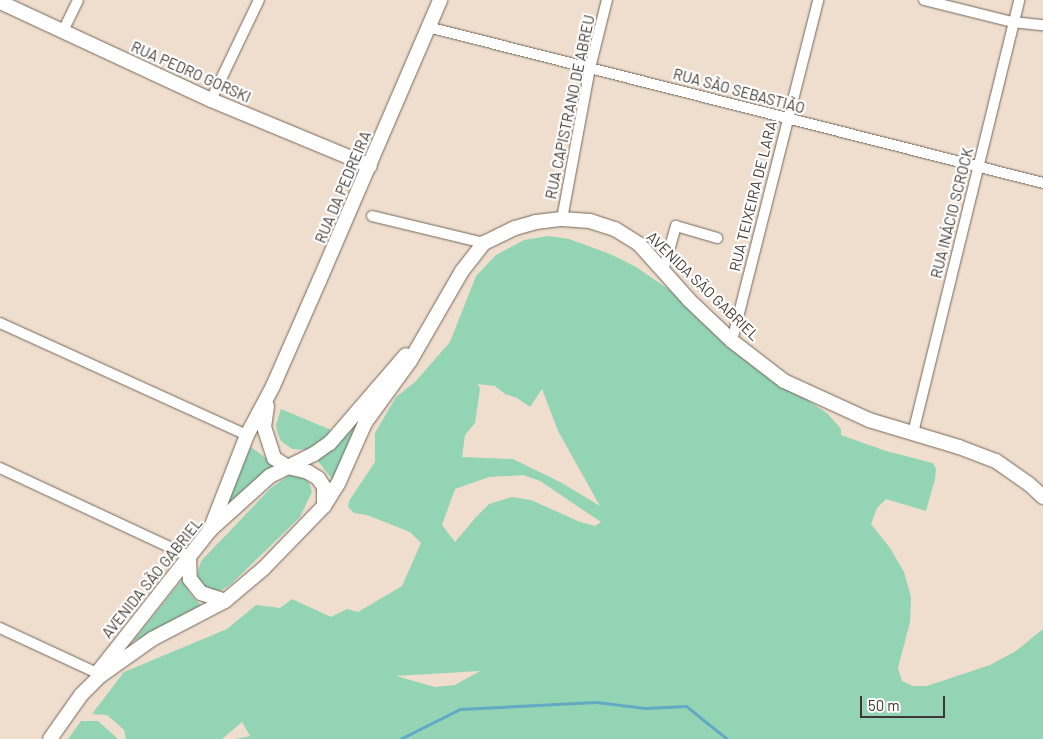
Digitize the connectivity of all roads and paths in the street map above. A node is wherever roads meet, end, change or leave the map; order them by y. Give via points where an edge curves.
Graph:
1 (78, 0) edge
2 (259, 0) edge
3 (440, 0) edge
4 (607, 0) edge
5 (818, 0) edge
6 (924, 0) edge
7 (1019, 0) edge
8 (0, 2) edge
9 (1012, 22) junction
10 (1043, 25) edge
11 (428, 27) junction
12 (63, 31) junction
13 (590, 68) junction
14 (211, 100) junction
15 (787, 119) junction
16 (370, 166) junction
17 (979, 167) junction
18 (1043, 183) edge
19 (372, 216) dead end
20 (562, 219) junction
21 (717, 238) dead end
22 (484, 243) junction
23 (663, 271) junction
24 (0, 323) edge
25 (424, 337) junction
26 (732, 341) junction
27 (273, 386) junction
28 (913, 432) junction
29 (247, 435) junction
30 (274, 458) junction
31 (288, 467) junction
32 (0, 468) edge
33 (1043, 497) edge
34 (324, 506) junction
35 (210, 530) junction
36 (189, 556) junction
37 (225, 602) junction
38 (0, 628) edge
39 (97, 674) junction
40 (89, 686) junction
41 (50, 739) edge

1 - 12 street
2 - 14 street
3 - 11 main road, RUA DA PEDREIRA
4 - 13 street, RUA CAPISTRANO DE ABREU
5 - 15 street, RUA TEIXEIRA DE LARA
6 - 9 street
7 - 9 street, RUA INÁCIO SCROCK
8 - 12 main road, RUA PEDRO GORSKI
9 - 10 street
9 - 17 street, RUA INÁCIO SCROCK
11 - 13 street, RUA SÃO SEBASTIÃO
11 - 16 main road, RUA DA PEDREIRA
12 - 14 main road, RUA PEDRO GORSKI
13 - 15 street, RUA SÃO SEBASTIÃO
13 - 20 street, RUA CAPISTRANO DE ABREU
14 - 16 main road, RUA PEDRO GORSKI
15 - 17 street, RUA SÃO SEBASTIÃO
15 - 26 street, RUA TEIXEIRA DE LARA
16 - 27 main road, RUA DA PEDREIRA
17 - 18 street, RUA SÃO SEBASTIÃO
17 - 28 street, RUA INÁCIO SCROCK
19 - 22 street
20 - 22 main road, AVENIDA SÃO GABRIEL via 516,228
20 - 23 main road, AVENIDA SÃO GABRIEL via 590,221 615,229 639,244
21 - 23 street via 676,226
22 - 25 main road, AVENIDA SÃO GABRIEL via 445,298
23 - 26 main road, AVENIDA SÃO GABRIEL
24 - 29 street
25 - 31 main road, AVENIDA SÃO GABRIEL via 394,367 330,443
25 - 34 main road, AVENIDA SÃO GABRIEL via 365,423 338,484
26 - 28 main road, AVENIDA SÃO GABRIEL via 784,381 861,416
27 - 29 main road, RUA DA PEDREIRA
27 - 30 main road, RUA DA PEDREIRA via 264,427
28 - 33 main road, AVENIDA SÃO GABRIEL via 996,461
29 - 30 main road
29 - 35 main road, RUA DA PEDREIRA
30 - 31 main road
31 - 34 main road via 318,478 324,487
31 - 35 main road, AVENIDA SÃO GABRIEL via 270,476
32 - 36 street
34 - 37 main road, AVENIDA SÃO GABRIEL via 264,568
35 - 36 main road, AVENIDA SÃO GABRIEL
36 - 37 main road via 190,579 201,593
36 - 39 main road, AVENIDA SÃO GABRIEL
37 - 40 main road, AVENIDA SÃO GABRIEL via 152,638
38 - 39 street
39 - 40 main road, AVENIDA SÃO GABRIEL
40 - 41 main road, AVENIDA SÃO GABRIEL

